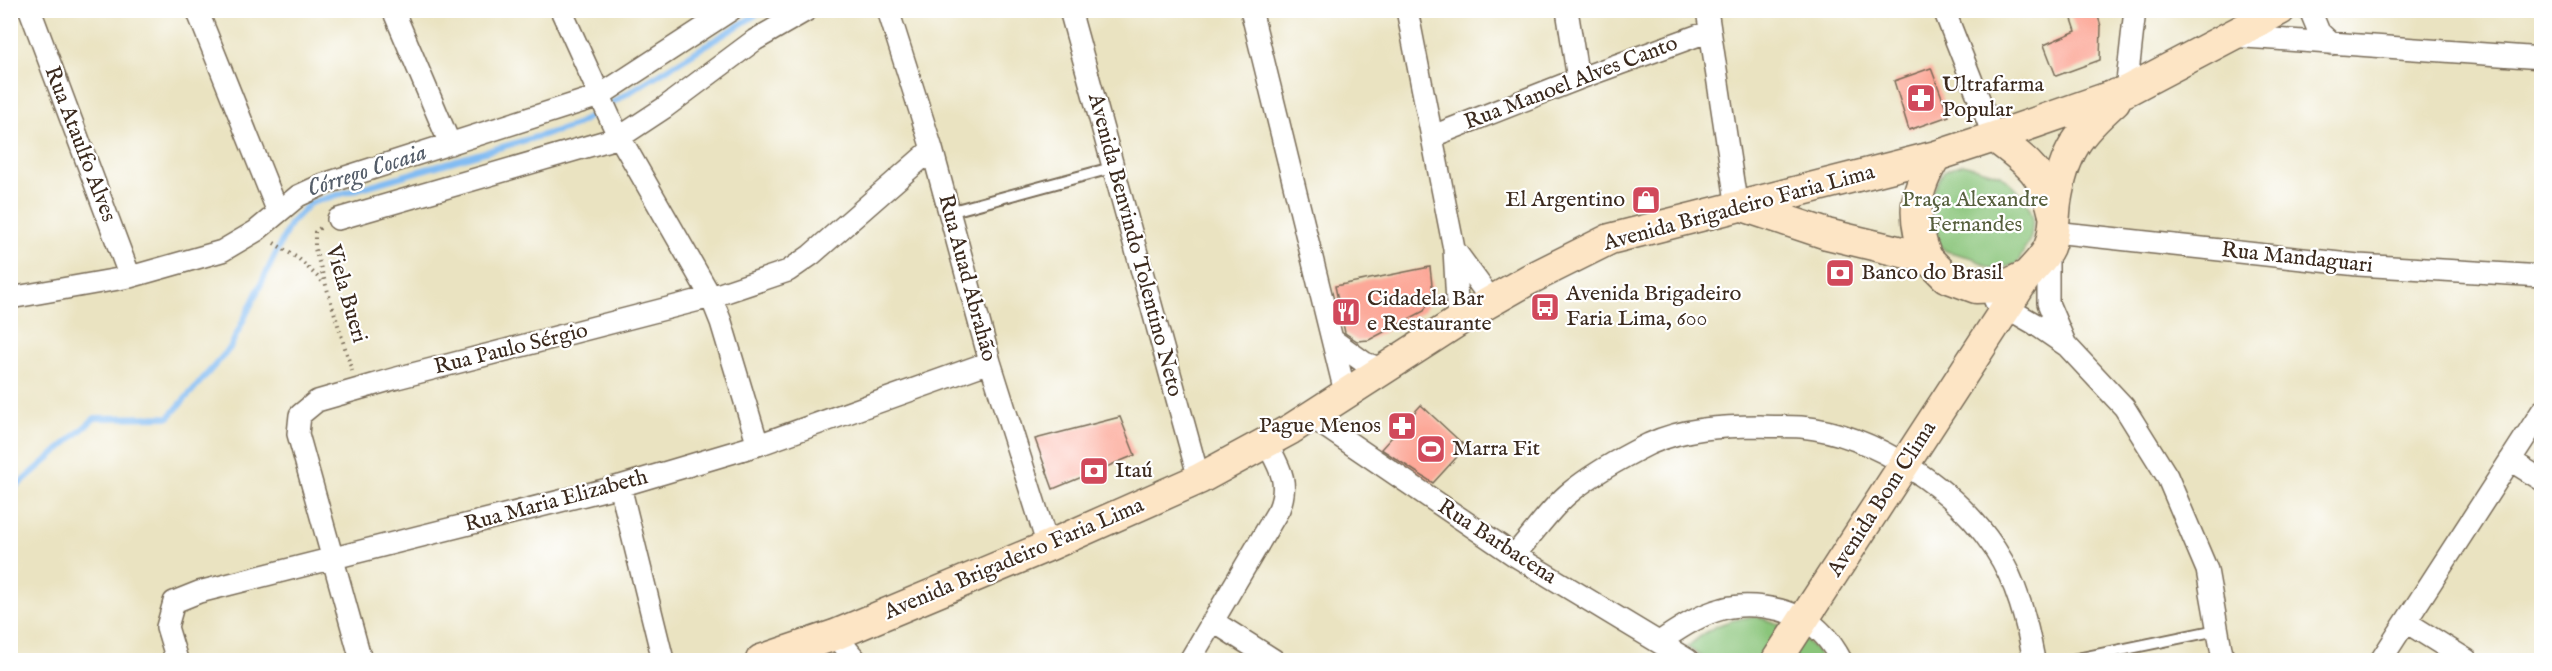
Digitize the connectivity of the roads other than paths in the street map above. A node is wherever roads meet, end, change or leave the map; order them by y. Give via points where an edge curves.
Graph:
1 (30, 10) edge
2 (197, 10) edge
3 (393, 10) edge
4 (561, 10) edge
5 (730, 10) edge
6 (807, 10) edge
7 (888, 10) edge
8 (1070, 10) edge
9 (1251, 10) edge
10 (1407, 10) edge
11 (1566, 10) edge
12 (1944, 10) edge
13 (2135, 10) edge
14 (2280, 10) edge
15 (2310, 10) edge
16 (1709, 21) edge
17 (2229, 36) junction
18 (2332, 44) junction
19 (2541, 58) edge
20 (1578, 79) junction
21 (2126, 91) junction
22 (601, 101) junction
23 (617, 133) junction
24 (1433, 136) junction
25 (1994, 137) junction
26 (450, 144) junction
27 (932, 149) junction
28 (1936, 156) junction
29 (1115, 167) junction
30 (1740, 207) junction
31 (278, 212) junction
32 (949, 212) junction
33 (338, 219) road end
34 (2052, 233) junction
35 (1454, 249) junction
36 (1927, 258) junction
37 (2029, 274) junction
38 (2541, 276) edge
39 (130, 277) junction
40 (1976, 288) junction
41 (711, 297) junction
42 (10, 298) edge
43 (1492, 301) junction
44 (2006, 308) junction
45 (1458, 321) junction
46 (1987, 338) junction
47 (1333, 340) junction
48 (2067, 346) junction
49 (990, 362) junction
50 (1382, 369) junction
51 (1345, 392) junction
52 (2541, 411) edge
53 (1310, 416) junction
54 (1266, 442) junction
55 (758, 445) junction
56 (2510, 460) junction
57 (1905, 463) junction
58 (1199, 479) junction
59 (2541, 480) edge
60 (620, 486) junction
61 (1048, 546) junction
62 (1514, 555) junction
63 (334, 558) junction
64 (1804, 619) junction
65 (1214, 622) junction
66 (2406, 622) junction
67 (2217, 630) junction
68 (834, 634) junction
69 (1659, 642) junction
70 (177, 660) edge
71 (361, 660) edge
72 (663, 660) edge
73 (761, 660) edge
74 (856, 660) edge
75 (1190, 660) edge
76 (1274, 660) edge
77 (1688, 660) edge
78 (1776, 660) edge
79 (1841, 660) edge
80 (2034, 660) edge
81 (2072, 660) edge
82 (2223, 660) edge
83 (2381, 660) edge
84 (2467, 660) edge

1 - 39 street, Rua Ataulfo Alves
2 - 31 street
3 - 26 street
4 - 22 street
5 - 22 street
6 - 23 street via 755,40 664,108
7 - 27 street, Rua Auad Abrahão
8 - 29 street, Avenida Benvindo Tolentino Neto
9 - 47 street
10 - 24 street
11 - 20 street
12 - 25 street
13 - 21 street
14 - 17 main road, Avenida Brigadeiro Faria Lima
15 - 18 street via 2319,32
16 - 20 street, Rua Manoel Alves Canto
16 - 30 street
17 - 18 street
17 - 21 main road, Avenida Brigadeiro Faria Lima
18 - 19 street
20 - 24 street, Rua Manoel Alves Canto
21 - 25 main road, Avenida Brigadeiro Faria Lima
21 - 34 main road, Avenida Bom Clima via 2088,124 2074,143 2061,178
22 - 23 street
22 - 26 street
23 - 33 street
23 - 41 street
24 - 35 street
25 - 28 main road, Avenida Brigadeiro Faria Lima
25 - 34 main road via 2027,161 2041,177 2050,197
26 - 31 street via 324,184 298,196
27 - 32 street, Rua Auad Abrahão
27 - 41 street, Rua Paulo Sérgio via 800,264
28 - 30 main road, Avenida Brigadeiro Faria Lima
28 - 36 main road via 1917,195 1919,238
29 - 32 lane
29 - 58 street, Avenida Benvindo Tolentino Neto
30 - 36 main road via 1827,234
30 - 43 main road, Avenida Brigadeiro Faria Lima via 1610,239
31 - 39 street via 256,231 222,250
32 - 49 street, Rua Auad Abrahão
34 - 37 main road, Avenida Bom Clima via 2040,262
34 - 38 street, Rua Mandaguari via 2358,265
34 - 48 street via 2048,303
35 - 43 street
35 - 45 street
36 - 40 main road via 1946,277
37 - 40 main road via 2002,287
37 - 44 main road, Avenida Bom Clima
39 - 42 street
40 - 44 street
40 - 46 main road via 1985,309
41 - 55 street
41 - 63 street, Rua Paulo Sérgio via 317,401 300,415 298,434
43 - 45 main road, Avenida Brigadeiro Faria Lima
44 - 46 main road, Avenida Bom Clima
44 - 48 street
45 - 50 main road, Avenida Brigadeiro Faria Lima
46 - 57 main road, Avenida Bom Clima
47 - 50 street via 1365,363
47 - 51 street
48 - 67 street via 2124,407 2167,476 2207,570
49 - 55 street, Rua Maria Elizabeth
49 - 61 street, Rua Auad Abrahão
50 - 51 main road, Avenida Brigadeiro Faria Lima
51 - 53 main road, Avenida Brigadeiro Faria Lima
52 - 56 street
53 - 54 main road, Avenida Brigadeiro Faria Lima
53 - 62 street, Rua Barbacena
54 - 58 main road, Avenida Brigadeiro Faria Lima
54 - 65 street via 1282,474 1284,496
55 - 60 street, Rua Maria Elizabeth
56 - 59 street
56 - 66 street
57 - 62 street via 1843,436 1802,427 1706,427 1652,443 1599,471 1567,495
57 - 64 main road, Avenida Bom Clima
57 - 80 street via 1964,510 1996,550 2015,590
58 - 61 main road, Avenida Brigadeiro Faria Lima
60 - 63 street, Rua Maria Elizabeth
60 - 72 street
61 - 68 main road, Avenida Brigadeiro Faria Lima
62 - 69 street, Rua Barbacena
63 - 70 street, Rua Maria Elizabeth via 199,592 174,602 167,627
63 - 71 street, Rua Paulo Sérgio
64 - 69 street via 1767,607 1722,609 1694,620
64 - 78 main road, Avenida Bom Clima
64 - 79 street via 1833,645
65 - 75 street
65 - 76 street
66 - 83 street
66 - 84 street
67 - 81 lane
67 - 82 street
68 - 73 main road, Avenida Brigadeiro Faria Lima
68 - 74 street
69 - 77 street, Rua Barbacena

